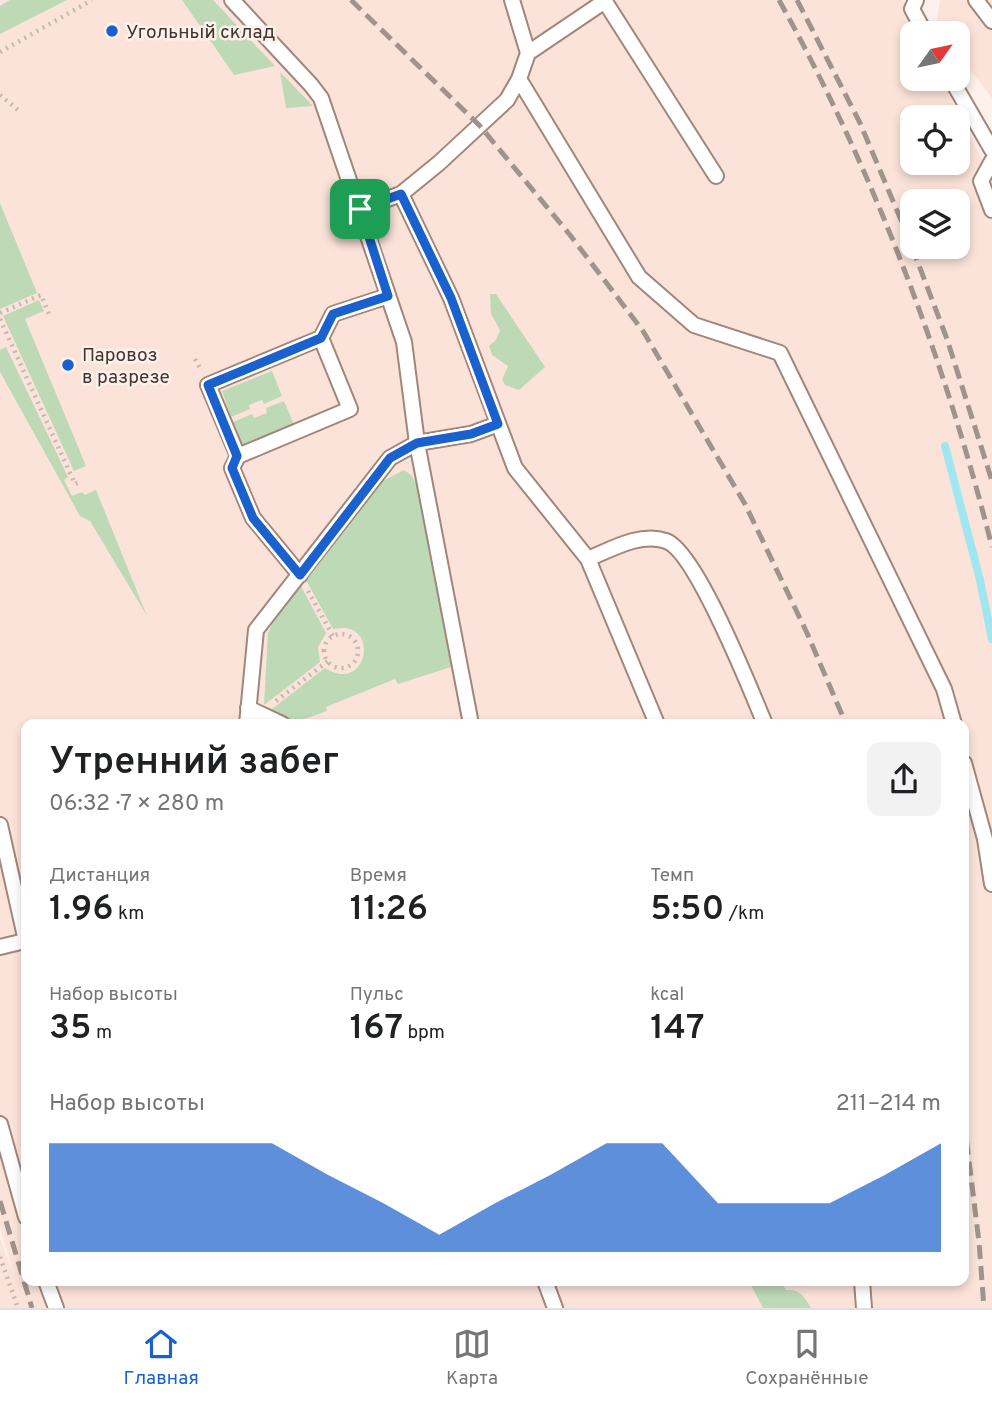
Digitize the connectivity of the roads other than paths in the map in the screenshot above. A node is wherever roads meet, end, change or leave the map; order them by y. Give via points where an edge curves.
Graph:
1 (232, 0) edge
2 (512, 0) edge
3 (976, 0) edge
4 (605, 1) edge
5 (910, 3) edge
6 (919, 21) edge
7 (992, 21) edge
8 (528, 53) junction
9 (519, 79) junction
10 (958, 91) edge
11 (992, 150) edge
12 (992, 161) edge
13 (716, 176) dead end
14 (401, 194) junction
15 (360, 209) junction
16 (992, 209) edge
17 (388, 296) junction
18 (321, 338) junction
19 (498, 424) junction
20 (417, 443) junction
21 (237, 456) junction
22 (588, 559) junction
23 (300, 575) junction
24 (254, 711) junction
25 (250, 719) edge
26 (271, 719) edge
27 (470, 719) edge
28 (655, 719) edge
29 (763, 719) edge
30 (953, 719) edge
31 (969, 781) edge
32 (0, 825) edge
33 (992, 884) edge
34 (21, 919) edge
35 (21, 942) edge
36 (0, 947) edge
37 (0, 1124) edge
38 (21, 1199) edge
39 (48, 1286) edge
40 (547, 1286) edge
41 (862, 1286) edge
42 (56, 1308) edge
43 (555, 1308) edge
44 (864, 1308) edge

1 - 15 lane via 321,98
2 - 8 lane
3 - 7 lane
4 - 8 lane
4 - 13 lane
5 - 6 lane
8 - 9 lane
9 - 14 lane via 499,109
9 - 30 lane via 639,277 694,325 780,353 944,689
10 - 11 lane
12 - 16 lane via 981,181
14 - 15 lane
14 - 19 lane via 451,298
15 - 17 lane
17 - 18 lane via 333,314
17 - 20 lane via 404,342
18 - 21 lane via 208,385
18 - 21 lane via 350,409
19 - 20 lane via 471,434
19 - 22 lane via 515,468
20 - 23 lane via 390,458
20 - 27 lane
21 - 23 lane via 232,468 253,518
22 - 28 lane
22 - 29 lane via 634,540 670,542 684,555 707,594
23 - 24 lane via 256,631
24 - 25 lane
24 - 26 lane
31 - 33 lane
32 - 34 lane
35 - 36 lane
37 - 38 lane
39 - 42 lane
40 - 43 lane
41 - 44 lane

